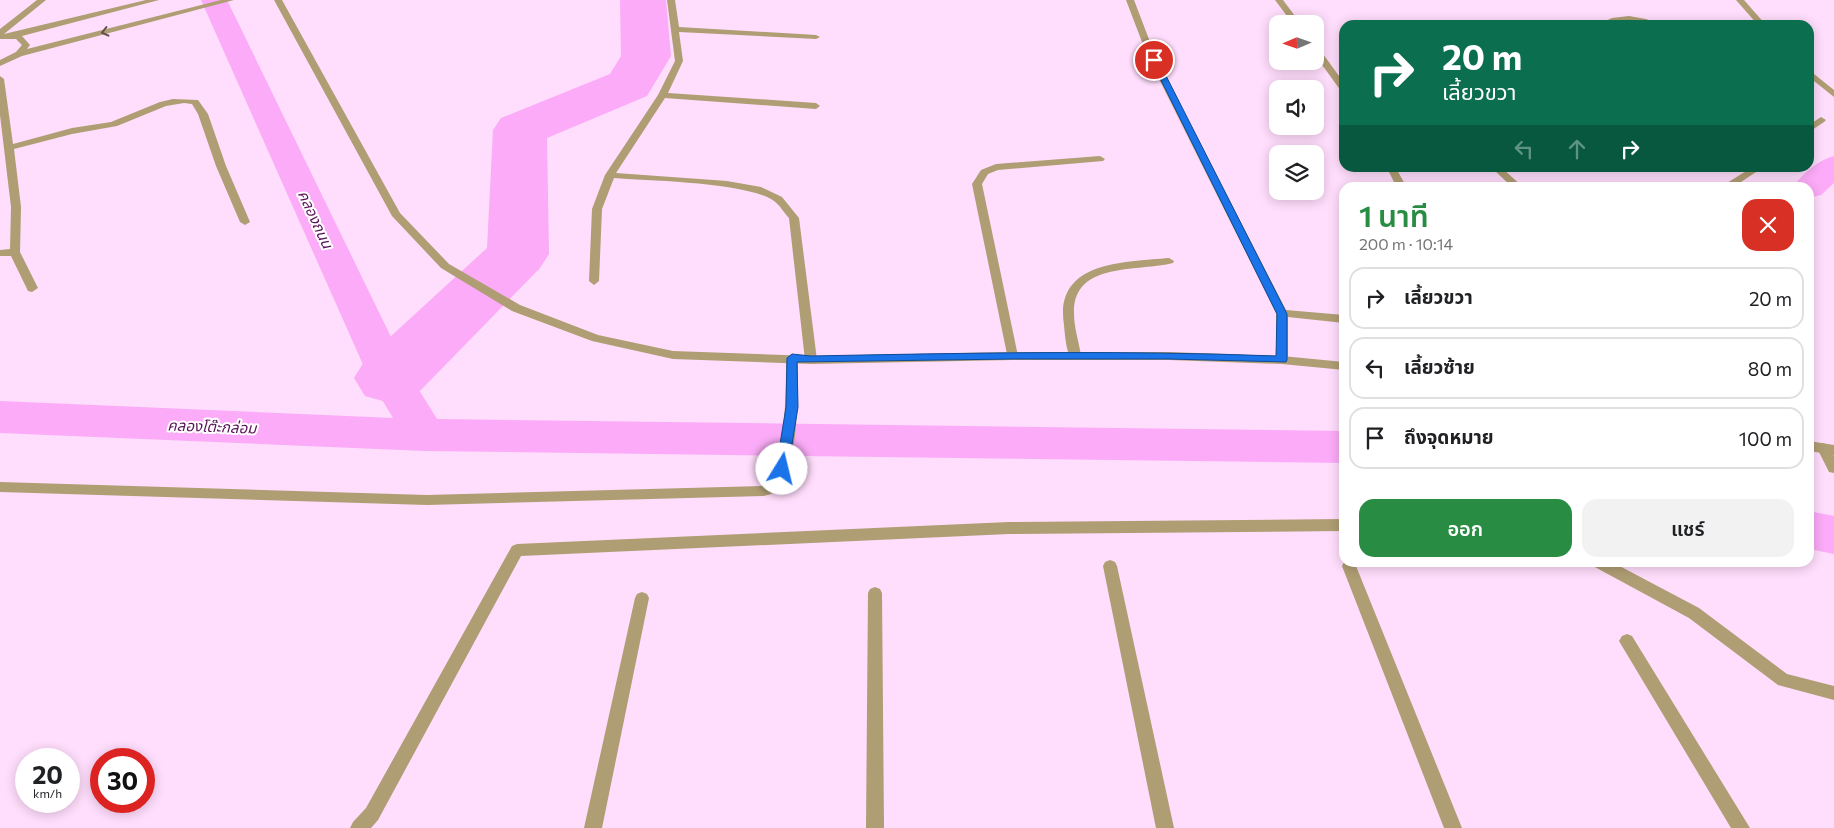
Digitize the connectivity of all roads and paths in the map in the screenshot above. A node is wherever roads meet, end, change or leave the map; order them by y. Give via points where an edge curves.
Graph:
1 (42, 0) edge
2 (155, 0) edge
3 (230, 0) edge
4 (278, 0) edge
5 (671, 0) edge
6 (1130, 0) edge
7 (1279, 0) edge
8 (1740, 0) edge
9 (124, 7) junction
10 (1290, 15) edge
11 (1616, 20) edge
12 (1643, 20) edge
13 (1758, 20) edge
14 (132, 25) junction
15 (675, 29) junction
16 (0, 33) edge
17 (10, 36) junction
18 (0, 37) edge
19 (816, 37) dead end
20 (19, 54) junction
21 (1324, 61) edge
22 (0, 63) edge
23 (1814, 77) edge
24 (0, 79) edge
25 (1339, 82) edge
26 (1832, 93) edge
27 (662, 95) junction
28 (816, 106) dead end
29 (1821, 120) dead end
30 (1814, 125) edge
31 (8, 148) junction
32 (1100, 159) dead end
33 (1501, 172) edge
34 (1750, 172) edge
35 (610, 175) junction
36 (1512, 182) edge
37 (1734, 182) edge
38 (245, 222) dead end
39 (15, 252) junction
40 (0, 253) edge
41 (1170, 261) dead end
42 (594, 281) dead end
43 (32, 288) dead end
44 (1282, 314) junction
45 (1339, 319) edge
46 (1012, 356) junction
47 (1075, 356) junction
48 (792, 358) junction
49 (811, 360) junction
50 (1282, 360) junction
51 (1339, 366) edge
52 (1814, 447) edge
53 (1829, 449) edge
54 (1834, 467) edge
55 (0, 487) edge
56 (1339, 524) edge
57 (1110, 566) dead end
58 (1349, 567) edge
59 (1607, 567) edge
60 (875, 593) dead end
61 (642, 598) dead end
62 (1627, 642) dead end
63 (1834, 693) edge
64 (359, 828) edge
65 (593, 828) edge
66 (875, 828) edge
67 (1166, 828) edge
68 (1453, 828) edge
69 (1741, 828) edge

1 - 16 street
2 - 9 street
3 - 14 street
4 - 48 street via 396,214 445,266 516,308 596,338 673,355
5 - 15 street
6 - 44 street via 1151,55
7 - 10 street
8 - 13 street
9 - 14 street
9 - 17 street
11 - 12 street
14 -> 20 street
15 - 19 street
15 - 27 street via 679,61
17 - 18 street
17 - 20 street via 25,41 26,45
20 - 22 street
21 - 25 street
23 - 26 street
24 - 31 street
27 - 28 street
27 - 35 street
29 - 30 street
31 - 38 street via 115,124 176,100 194,102 203,114
31 - 39 street via 16,207
32 - 46 street via 996,167 984,172 977,184
33 - 36 street
34 - 37 street
35 - 42 street via 597,209
35 - 49 street via 727,184 757,189 778,199 794,218
39 - 40 street
39 - 43 street
41 - 47 street via 1134,264 1081,280 1073,291 1068,312
44 - 45 street
44 - 50 street
46 - 47 street
46 - 49 street
47 - 50 street
48 - 49 street
48 - 55 street via 792,407 782,469 774,486 764,491 427,500
50 - 51 street
52 - 53 street
53 - 54 street
56 - 64 street via 1010,528 517,550 372,814
57 - 67 street
58 - 68 street
59 - 63 street via 1694,613 1783,680
60 - 66 street
61 - 65 street
62 - 69 street

